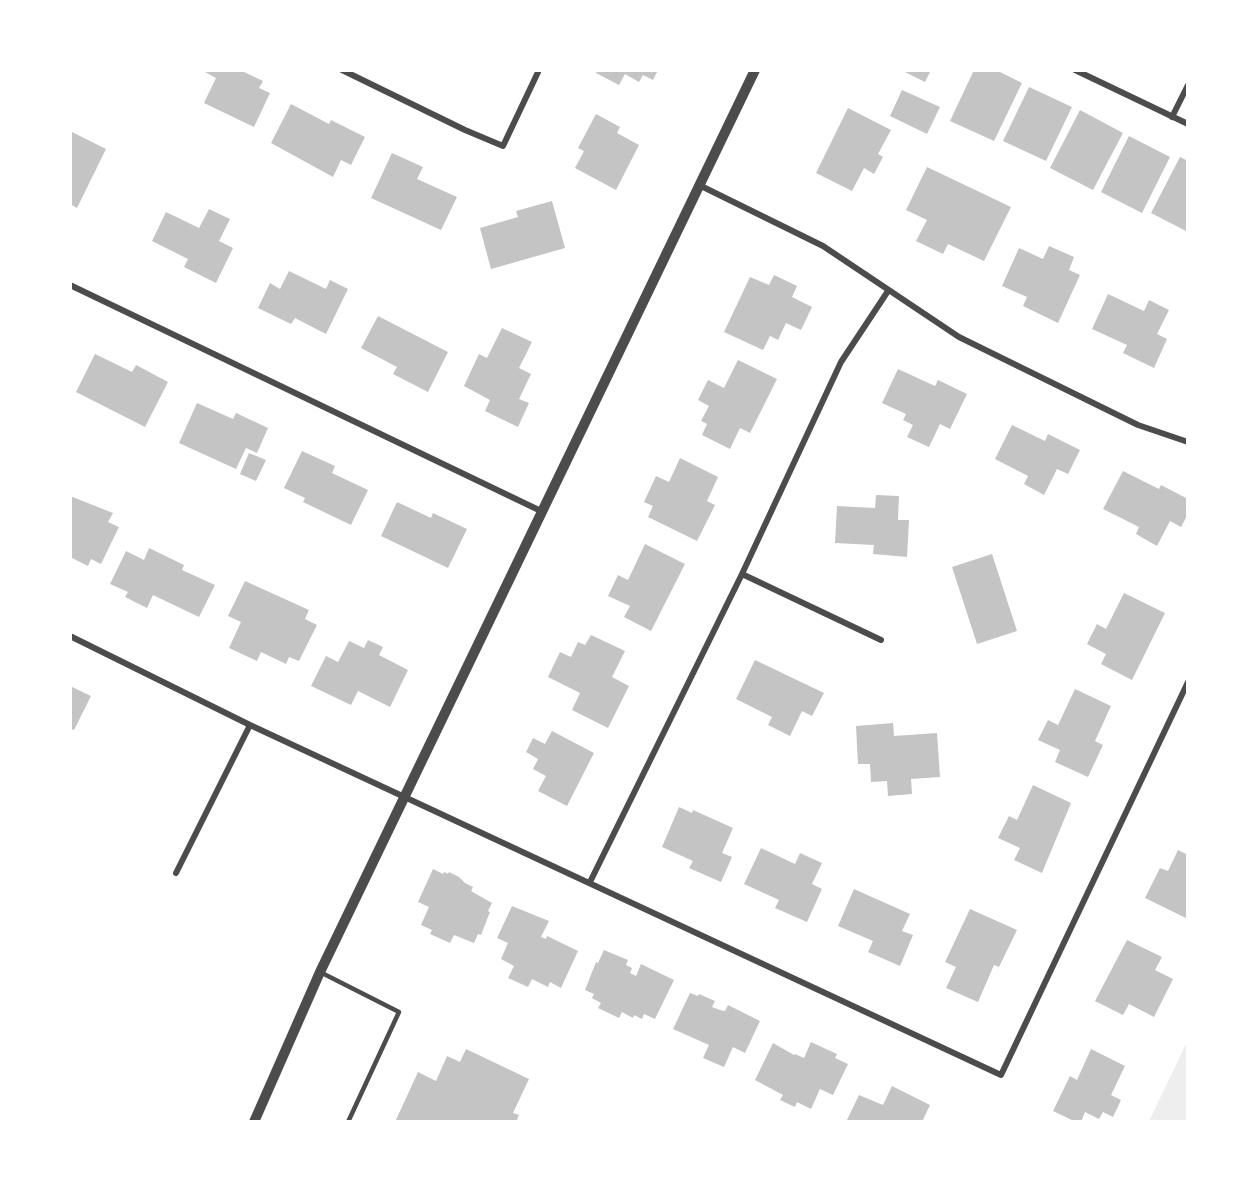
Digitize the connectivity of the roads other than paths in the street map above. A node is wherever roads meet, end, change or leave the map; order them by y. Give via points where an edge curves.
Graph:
1 (342, 70) edge
2 (539, 70) edge
3 (754, 70) edge
4 (1075, 70) edge
5 (1188, 85) edge
6 (1172, 117) junction
7 (1188, 124) edge
8 (699, 185) junction
9 (70, 285) edge
10 (888, 291) junction
11 (1188, 442) edge
12 (543, 512) junction
13 (742, 574) junction
14 (70, 636) edge
15 (881, 640) dead end
16 (1188, 682) edge
17 (250, 725) junction
18 (405, 798) junction
19 (176, 873) dead end
20 (590, 882) junction
21 (321, 972) junction
22 (254, 1122) edge
23 (348, 1122) edge

1 - 2 street via 503,146
3 - 8 street
4 - 6 street
5 - 6 street
6 - 7 street
8 - 10 street via 823,246
8 - 12 street
9 - 12 street
10 - 11 street via 959,337 1137,425
10 - 13 street via 841,362
12 - 18 street
13 - 15 street
13 - 20 street
14 - 17 street
16 - 20 street via 1001,1075
17 - 18 street
17 - 19 street
18 - 20 street
18 - 21 street
21 - 22 street
21 - 23 lane via 399,1012

